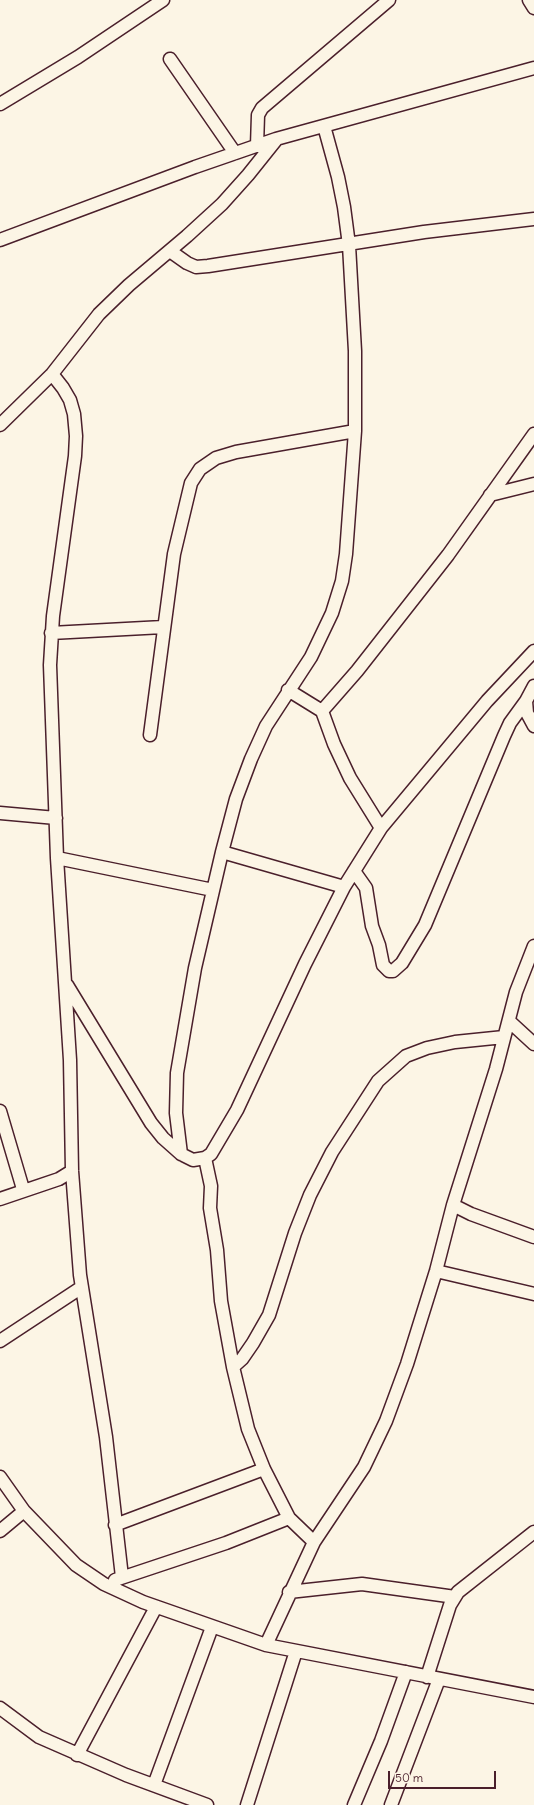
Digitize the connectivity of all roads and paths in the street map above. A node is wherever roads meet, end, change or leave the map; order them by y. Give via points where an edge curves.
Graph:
1 (163, 0) edge
2 (389, 0) edge
3 (529, 0) edge
4 (534, 8) edge
5 (170, 59) dead end
6 (534, 68) edge
7 (0, 104) edge
8 (324, 126) junction
9 (276, 139) junction
10 (257, 146) junction
11 (235, 153) junction
12 (534, 219) edge
13 (0, 240) edge
14 (349, 245) junction
15 (170, 251) junction
16 (52, 374) junction
17 (0, 426) edge
18 (355, 431) junction
19 (534, 434) edge
20 (534, 484) edge
21 (490, 495) junction
22 (164, 627) junction
23 (51, 633) junction
24 (534, 651) edge
25 (534, 686) edge
26 (288, 690) junction
27 (526, 701) junction
28 (322, 711) junction
29 (534, 726) edge
30 (150, 735) dead end
31 (0, 813) edge
32 (56, 818) junction
33 (381, 828) junction
34 (222, 852) junction
35 (57, 858) junction
36 (354, 871) junction
37 (344, 887) junction
38 (213, 890) junction
39 (534, 946) edge
40 (67, 984) junction
41 (509, 1021) junction
42 (504, 1037) junction
43 (534, 1044) edge
44 (0, 1111) edge
45 (181, 1154) junction
46 (205, 1158) junction
47 (72, 1172) junction
48 (23, 1189) junction
49 (0, 1199) edge
50 (453, 1205) junction
51 (534, 1237) edge
52 (436, 1271) junction
53 (82, 1287) junction
54 (534, 1294) edge
55 (0, 1341) edge
56 (233, 1367) junction
57 (264, 1469) junction
58 (0, 1477) edge
59 (24, 1511) junction
60 (289, 1518) junction
61 (115, 1525) junction
62 (0, 1531) edge
63 (534, 1532) edge
64 (314, 1542) junction
65 (122, 1577) junction
66 (104, 1584) junction
67 (290, 1592) junction
68 (455, 1597) junction
69 (156, 1607) junction
70 (212, 1627) junction
71 (266, 1645) junction
72 (296, 1651) junction
73 (406, 1672) junction
74 (433, 1678) junction
75 (534, 1697) edge
76 (0, 1708) edge
77 (77, 1755) junction
78 (154, 1785) junction
79 (207, 1805) edge
80 (247, 1805) edge
81 (354, 1805) edge
82 (391, 1805) edge

1 - 7 street via 78,57
2 - 10 street via 262,108 258,115
3 - 4 street
5 - 11 street
6 - 8 street
8 - 9 street
8 - 14 street via 338,177
9 - 10 street
9 - 15 street via 227,199
10 - 11 street
11 - 13 street
12 - 14 street via 424,232
14 - 15 street via 196,267
14 - 18 street via 355,351
15 - 16 street via 99,314
16 - 17 street
16 - 23 street via 70,400 76,436
18 - 22 street via 236,452 216,458 200,469 191,484 174,554
18 - 26 street via 348,538 342,581 332,613 314,650
19 - 21 street
20 - 21 street
21 - 28 street via 357,671
22 - 23 street
22 - 30 street
23 - 32 street
24 - 33 street via 487,701
25 - 27 street
26 - 28 street
26 - 34 street via 266,726 251,759 236,799
27 - 29 street via 527,713
27 - 36 street via 504,736 425,925 402,963 393,971 389,971 383,965 370,916 368,895 362,880
28 - 33 street via 350,778
31 - 32 street
32 - 35 street
33 - 36 street
34 - 37 street
34 - 38 street
35 - 38 street
35 - 40 street
36 - 37 street
37 - 46 street via 237,1110 211,1154
38 - 45 street via 195,968 177,1073 176,1113
39 - 41 street via 516,992
40 - 45 street via 138,1105 163,1138
40 - 47 street
41 - 42 street
41 - 43 street
42 - 50 street
42 - 56 street via 427,1048 406,1056 378,1081 339,1140 310,1195 269,1315 254,1344
44 - 48 street
45 - 46 street via 193,1160
46 - 56 street via 211,1186 210,1208 217,1250 221,1301
47 - 48 street via 59,1179
47 - 53 street
48 - 49 street
50 - 51 street
50 - 52 street
52 - 54 street
52 - 64 street via 386,1421 364,1467
53 - 55 street
53 - 61 street via 106,1437
56 - 57 street via 248,1429
57 - 60 street
57 - 61 street
58 - 59 street
59 - 62 street
59 - 66 street via 76,1565
60 - 64 street
60 - 65 street via 226,1543
61 - 65 street
63 - 68 street via 466,1584
64 - 67 street
65 - 66 street
66 - 69 street
67 - 68 street via 362,1584
67 - 71 street
68 - 74 street via 450,1605
69 - 70 street
69 - 77 street
70 - 71 street
70 - 78 street
71 - 72 street
72 - 73 street
72 - 80 street
73 - 74 street
73 - 81 street
74 - 75 street
74 - 82 street
76 - 77 street via 40,1737
77 - 78 street
78 - 79 street

